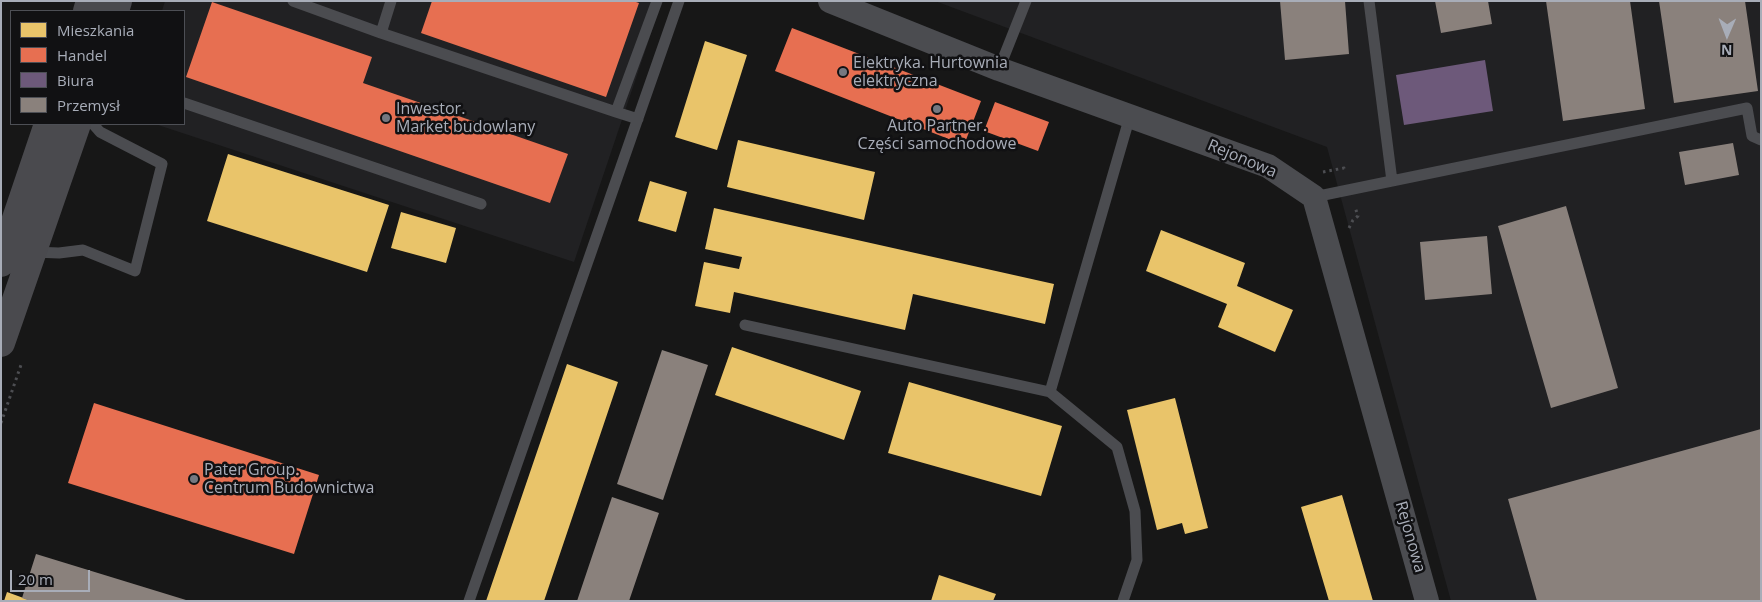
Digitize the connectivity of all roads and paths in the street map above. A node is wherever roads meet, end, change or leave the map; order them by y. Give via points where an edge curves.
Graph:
1 (293, 1) edge
2 (391, 1) edge
3 (657, 1) edge
4 (679, 1) edge
5 (830, 1) edge
6 (1026, 1) edge
7 (1369, 1) edge
8 (381, 33) junction
9 (999, 69) junction
10 (185, 103) edge
11 (616, 112) junction
12 (1130, 116) junction
13 (638, 118) junction
14 (48, 125) edge
15 (77, 125) edge
16 (93, 125) edge
17 (1761, 140) edge
18 (1392, 181) junction
19 (1314, 197) junction
20 (481, 204) dead end
21 (33, 252) junction
22 (1, 263) edge
23 (745, 325) dead end
24 (1, 344) edge
25 (1050, 392) junction
26 (469, 601) edge
27 (1123, 601) edge
28 (1428, 601) edge

1 - 8 lane
2 - 8 lane
3 - 11 lane
4 - 13 lane
5 - 9 street, Rejonowa
6 - 9 lane
7 - 18 lane
8 - 11 lane
9 - 12 street, Rejonowa
10 - 20 lane
11 - 13 lane
12 - 19 street, Rejonowa via 1268,166
12 - 25 lane
13 - 26 lane
14 - 22 main road
15 - 21 main road
16 - 21 lane via 100,132 162,164 135,271 83,250
17 - 18 lane via 1752,136 1746,108
18 - 19 lane
19 - 28 street, Rejonowa
21 - 24 main road
23 - 25 lane
25 - 27 lane via 1117,447 1135,510 1137,560

